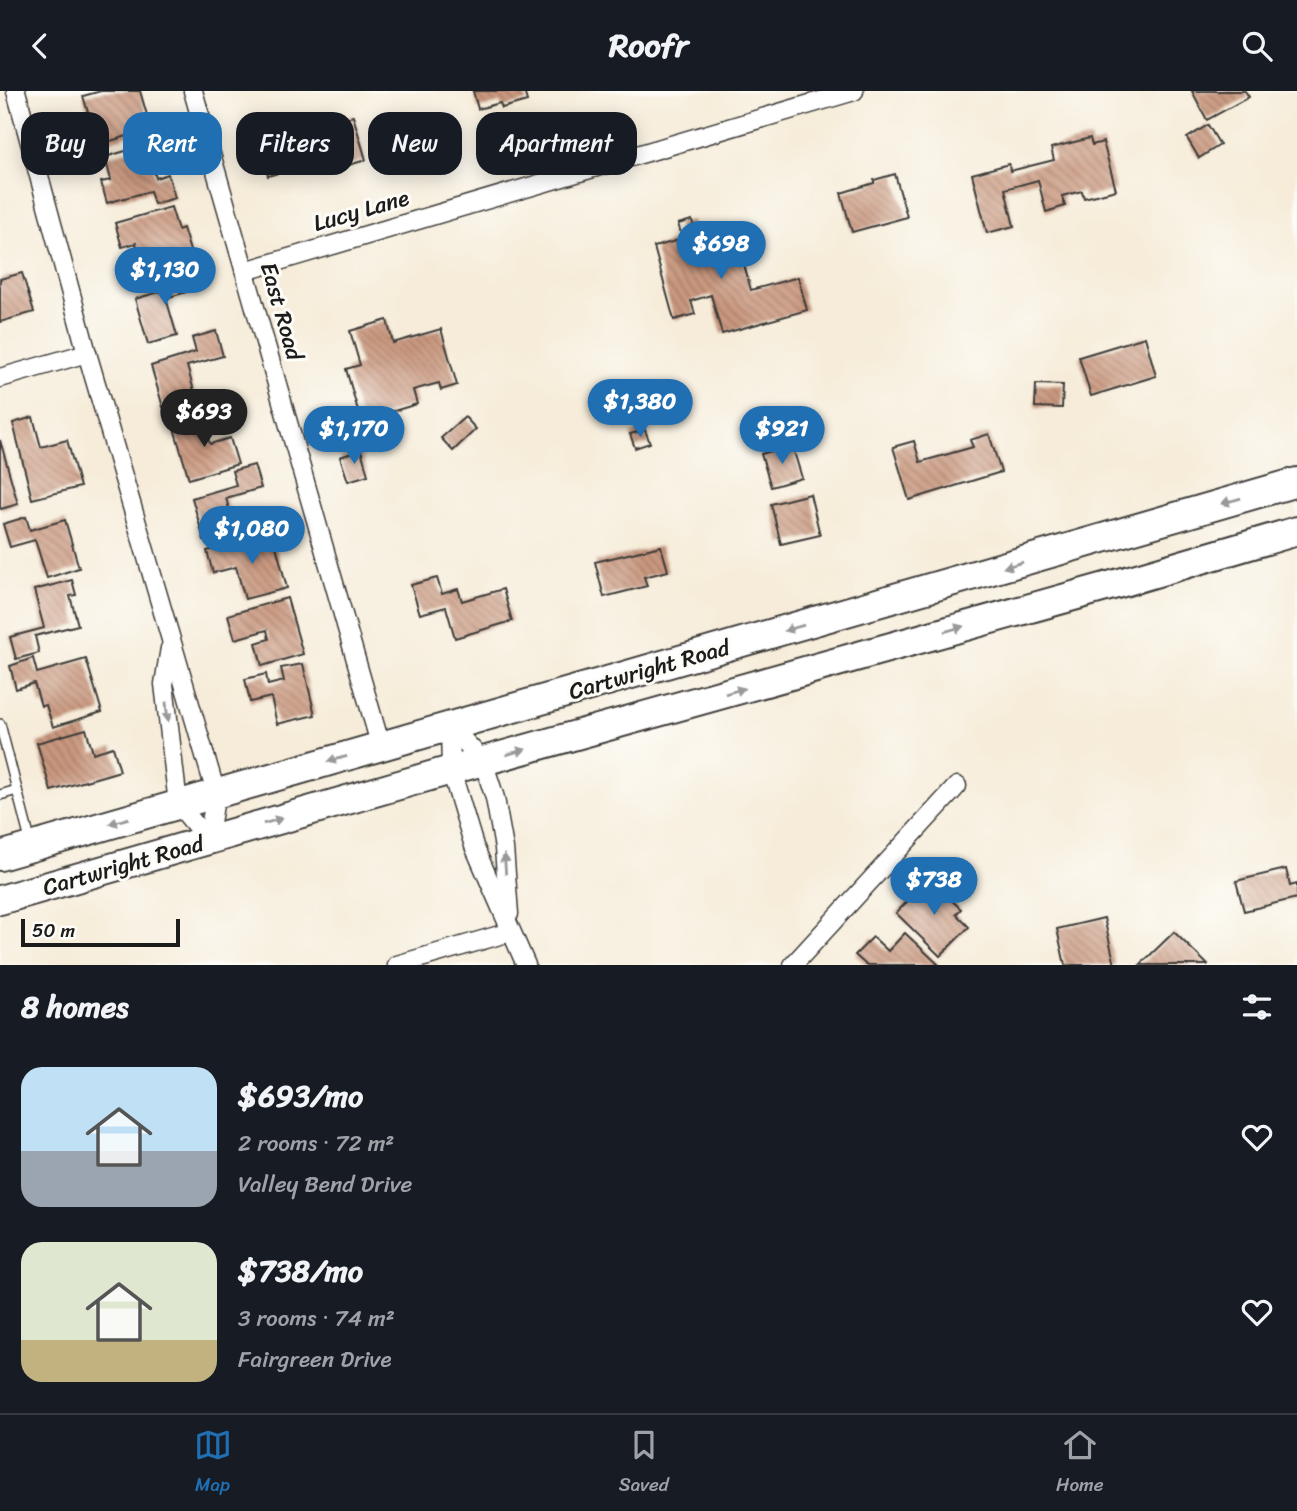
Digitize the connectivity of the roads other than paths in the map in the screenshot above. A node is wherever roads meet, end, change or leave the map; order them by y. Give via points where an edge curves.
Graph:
1 (16, 91) edge
2 (193, 91) edge
3 (854, 91) edge
4 (245, 271) junction
5 (87, 353) junction
6 (0, 379) edge
7 (1297, 482) edge
8 (1297, 531) edge
9 (1111, 537) junction
10 (1127, 581) junction
11 (171, 645) junction
12 (0, 724) edge
13 (450, 726) junction
14 (381, 747) junction
15 (482, 761) junction
16 (451, 770) junction
17 (957, 786) dead end
18 (17, 790) junction
19 (216, 793) junction
20 (0, 795) edge
21 (178, 804) junction
22 (208, 840) junction
23 (31, 847) junction
24 (0, 856) edge
25 (0, 900) edge
26 (510, 932) junction
27 (397, 965) edge
28 (526, 965) edge
29 (793, 965) edge

1 - 5 street
2 - 4 street, East Road
3 - 4 street, Lucy Lane
4 - 14 street, East Road
5 - 6 street
5 - 11 street
7 -> 9 main road, Cartwright Road
8 - 10 main road, Cartwright Road
9 - 10 main road
9 -> 13 main road, Cartwright Road
15 -> 10 main road, Cartwright Road
11 - 19 street
11 -> 21 street via 164,684
12 - 18 lane
13 - 14 main road, Cartwright Road
13 - 15 street
13 - 16 street
14 -> 19 main road, Cartwright Road
15 - 16 main road, Cartwright Road
26 -> 15 street via 504,848 495,798
22 -> 16 main road, Cartwright Road
16 - 26 street via 474,846
17 - 29 street
18 - 20 lane
18 - 23 lane
19 - 21 main road, Cartwright Road
19 - 22 street
21 - 22 street
21 -> 23 main road, Cartwright Road
22 - 25 main road, Cartwright Road
23 - 24 main road, Cartwright Road
26 - 27 street
26 - 28 street

